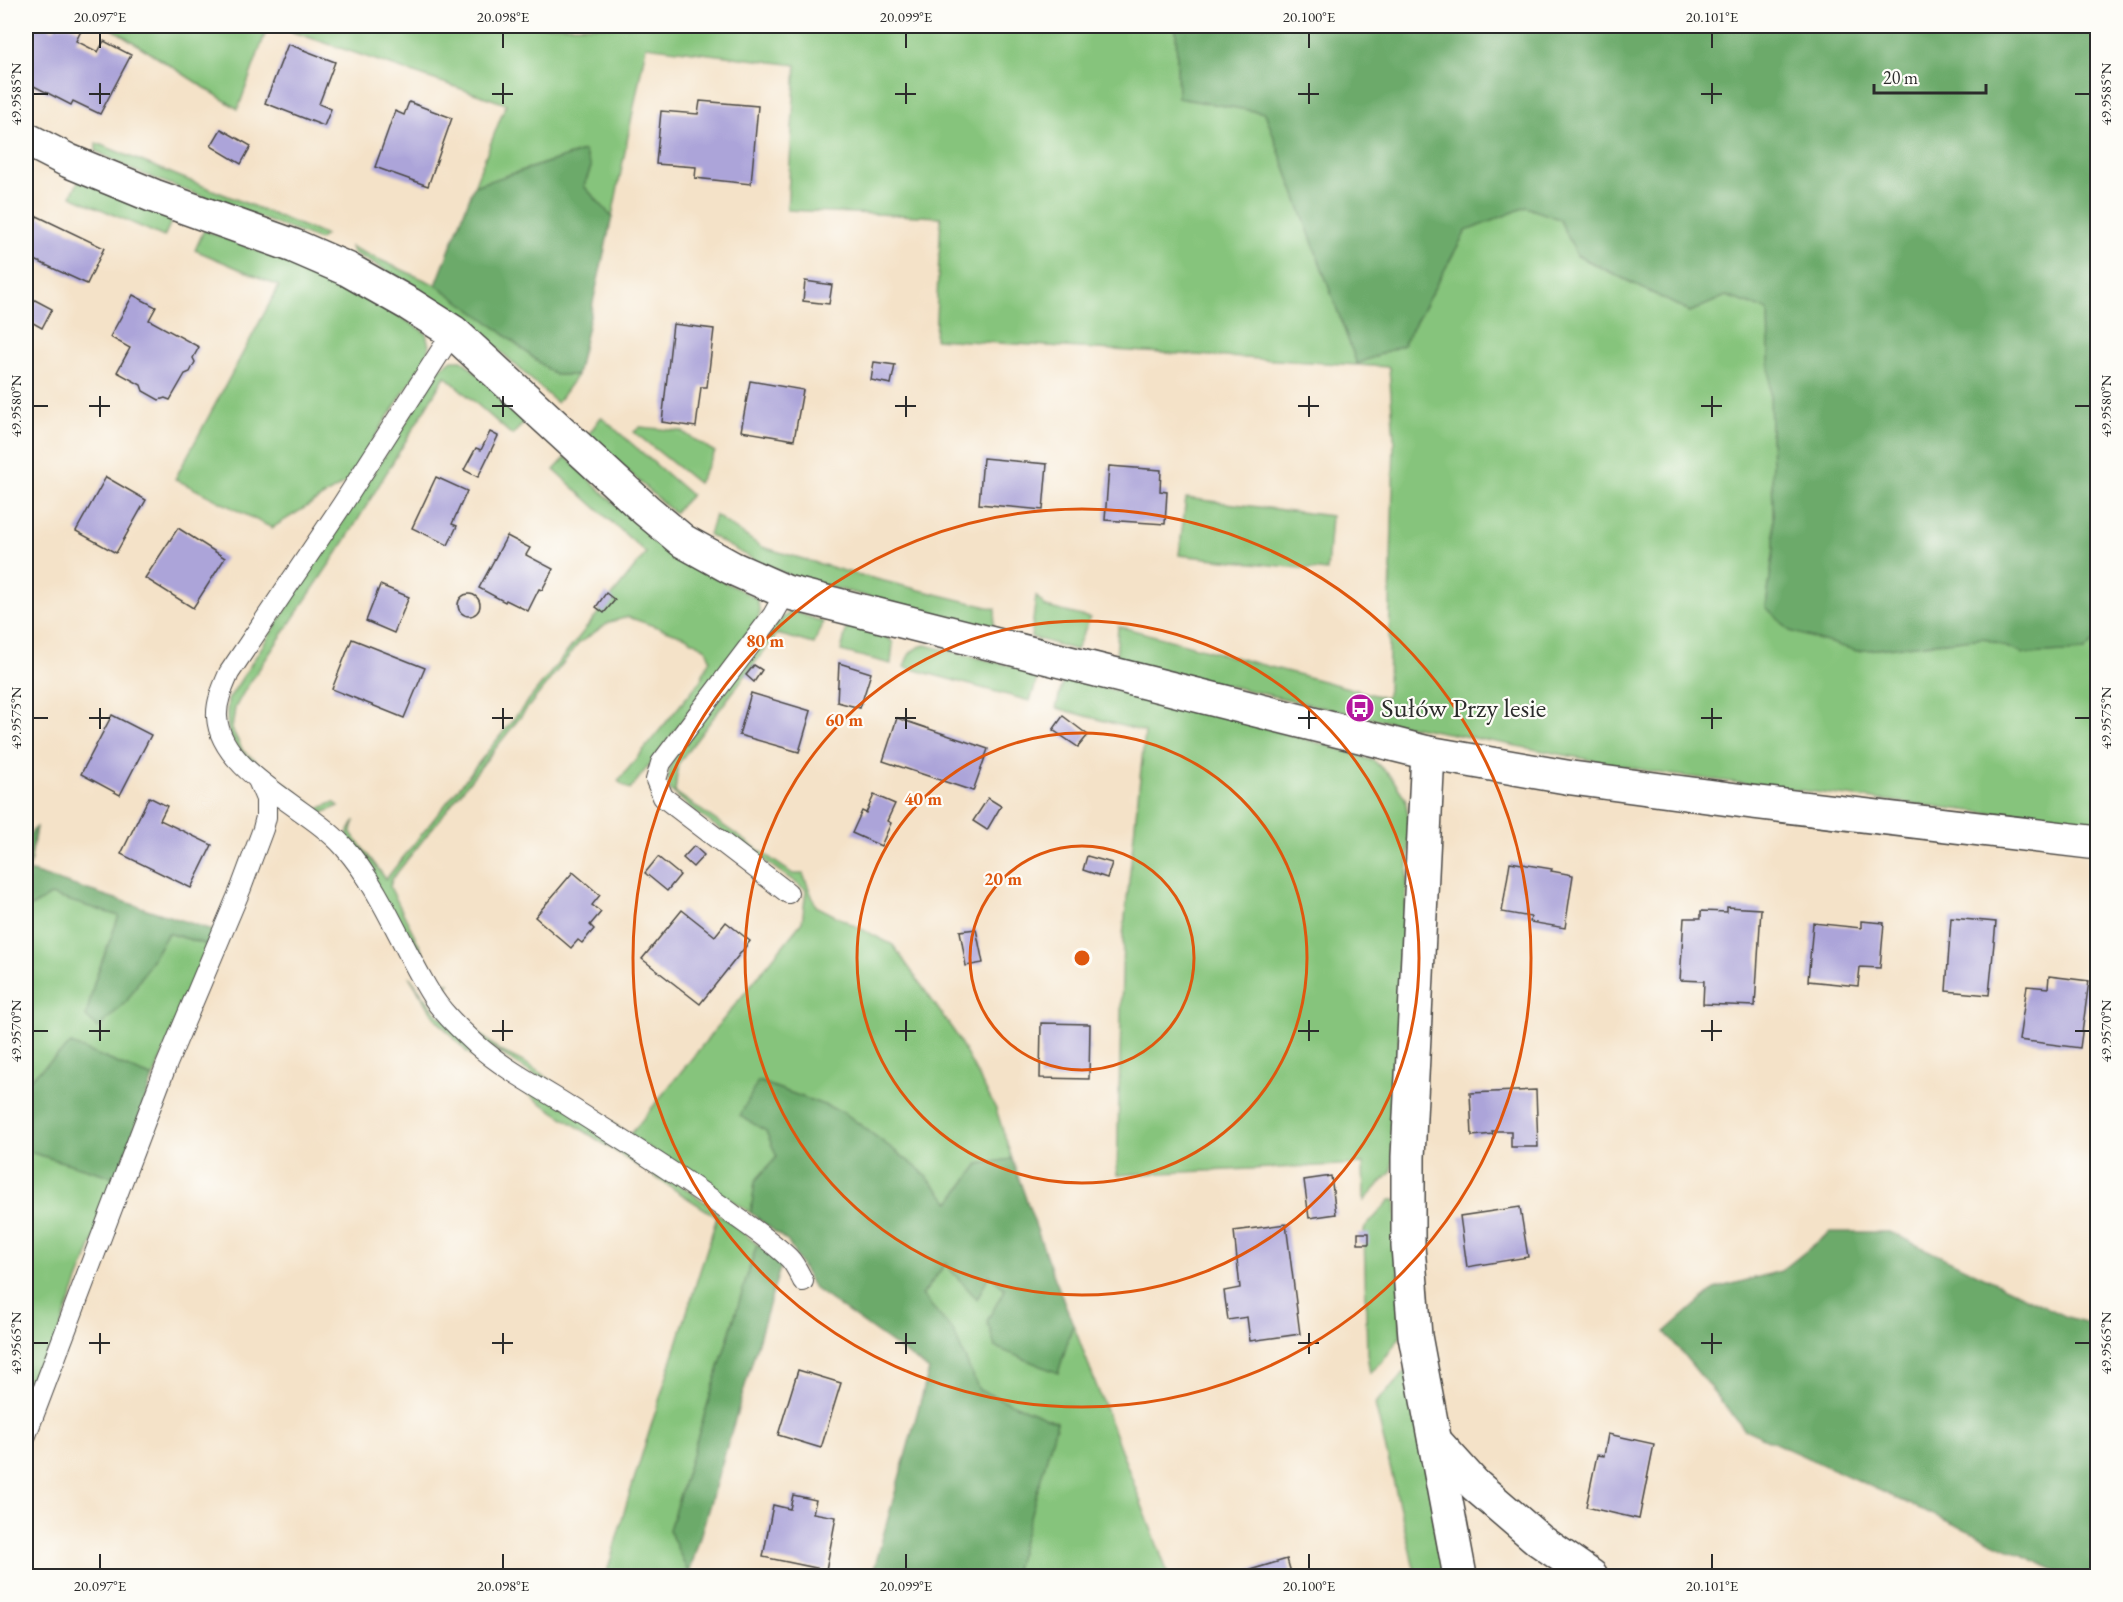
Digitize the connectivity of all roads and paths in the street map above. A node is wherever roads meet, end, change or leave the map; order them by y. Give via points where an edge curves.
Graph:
1 (26, 139) edge
2 (453, 332) junction
3 (786, 592) junction
4 (1428, 753) junction
5 (258, 780) junction
6 (2097, 843) edge
7 (788, 893) dead end
8 (803, 1281) dead end
9 (26, 1436) edge
10 (1435, 1441) junction
11 (1460, 1576) edge
12 (1591, 1576) edge

1 - 2 street via 113,179 347,269
2 - 3 street via 677,536 732,568
2 - 5 lane via 229,673 216,716 221,737
3 - 4 street
3 - 7 lane via 661,763 656,780 663,797
4 - 6 street via 1572,778
4 - 10 street via 1408,1157 1408,1246 1415,1336
5 - 8 lane via 342,844 362,868 430,993 454,1024 480,1048 711,1198 790,1259
5 - 9 lane via 266,799 263,829 153,1099
10 - 11 street
10 - 12 street via 1474,1485 1539,1540

